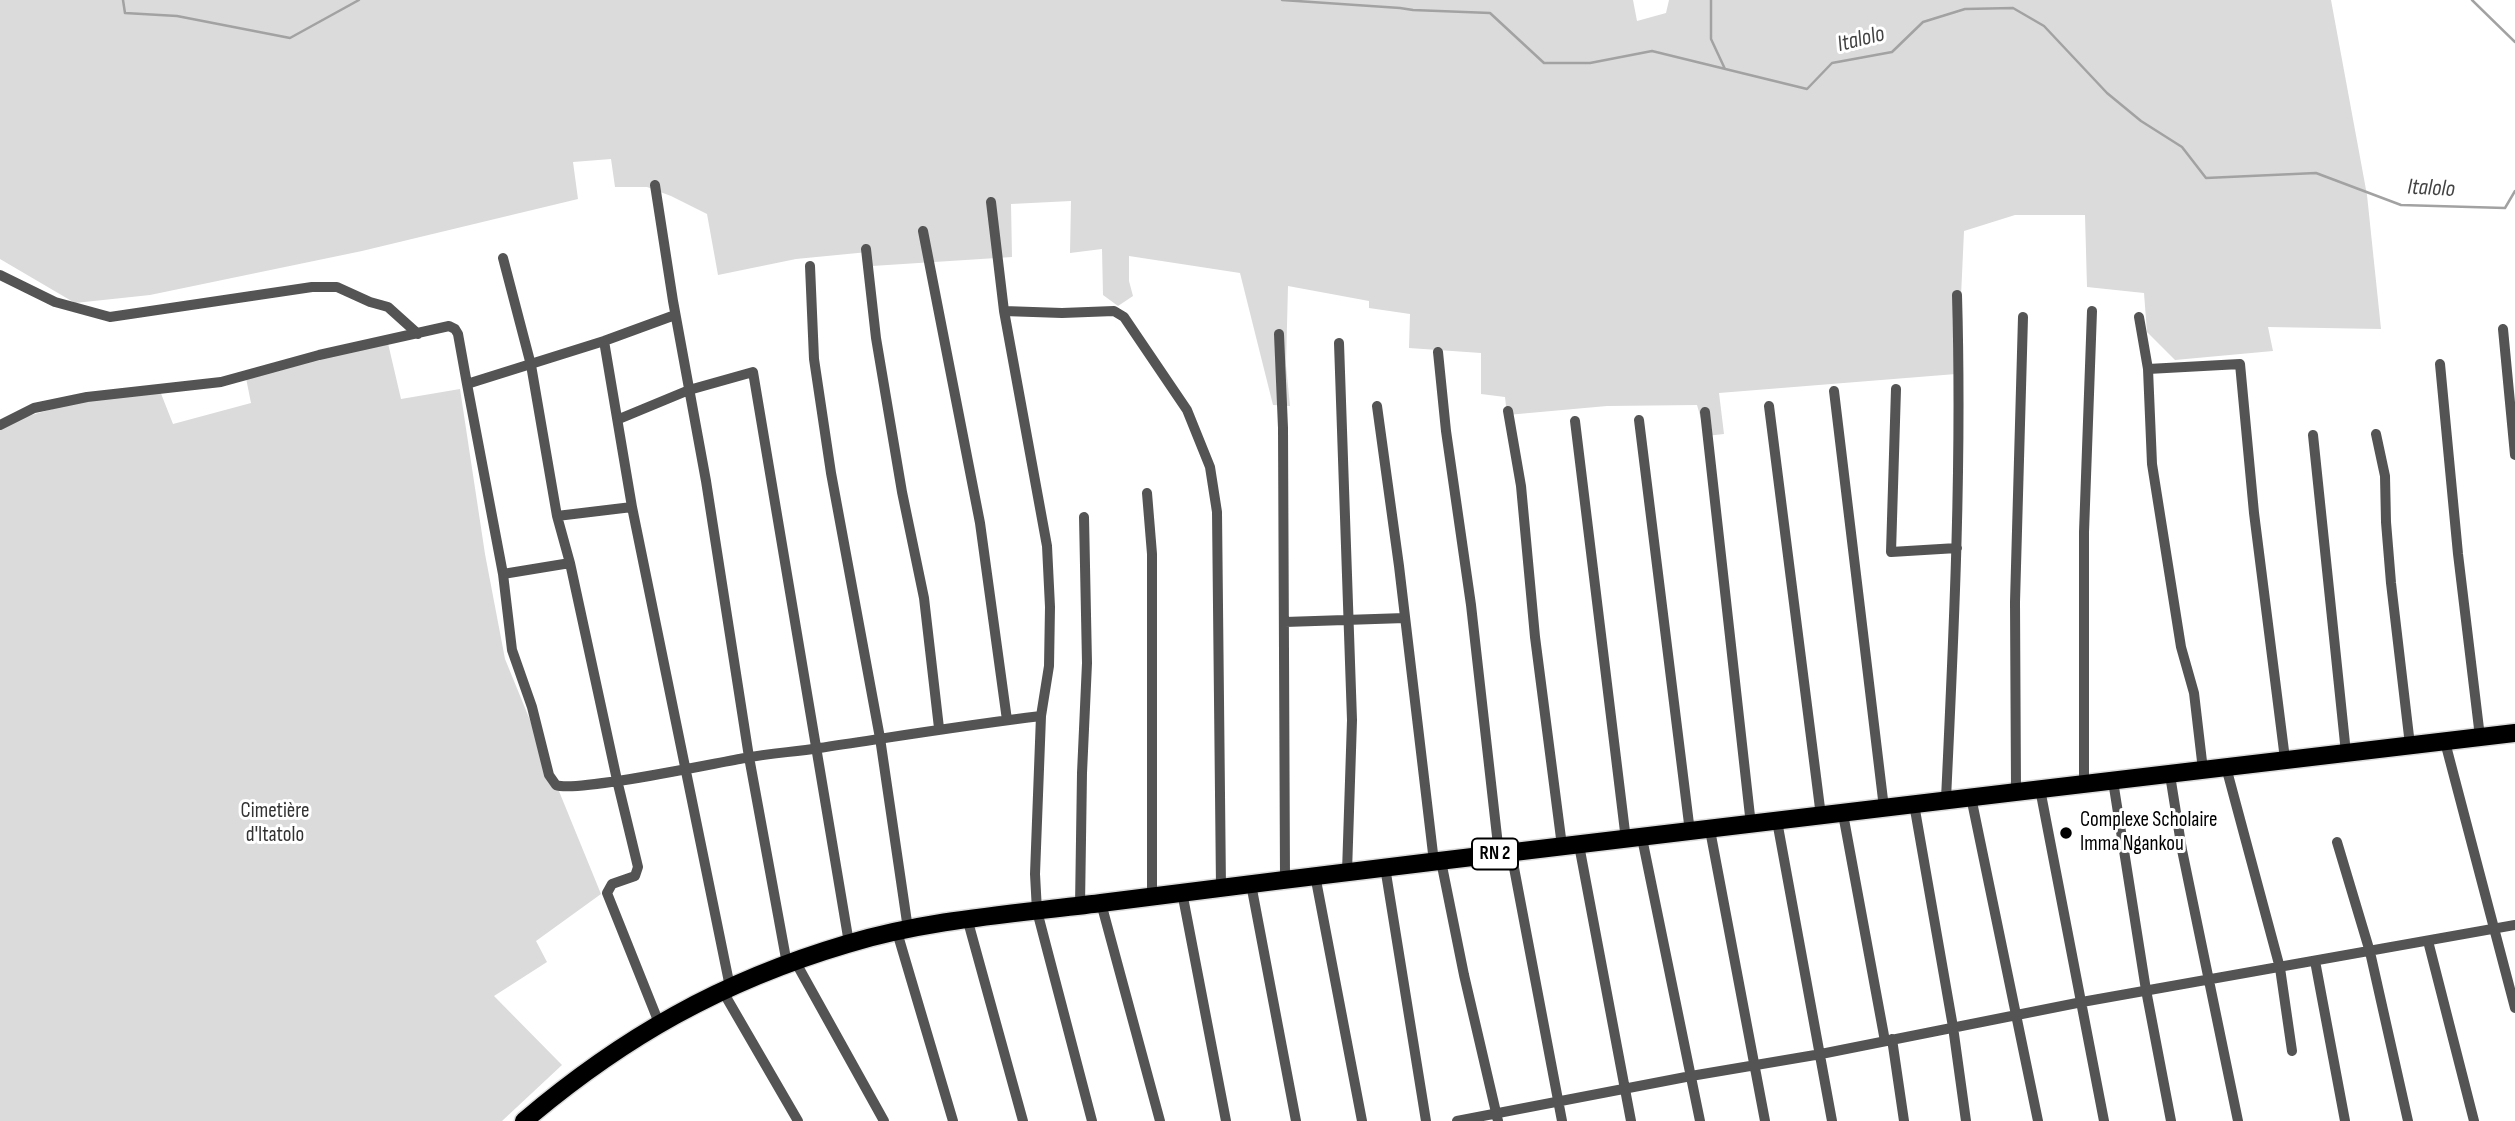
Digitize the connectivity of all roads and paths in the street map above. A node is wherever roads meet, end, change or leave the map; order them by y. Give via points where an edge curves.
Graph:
1 (655, 185) dead end
2 (991, 202) dead end
3 (923, 231) dead end
4 (866, 249) dead end
5 (503, 258) dead end
6 (810, 266) dead end
7 (0, 275) edge
8 (1957, 295) dead end
9 (1004, 311) junction
10 (2092, 311) dead end
11 (676, 315) junction
12 (2023, 317) dead end
13 (2139, 317) dead end
14 (2503, 329) dead end
15 (418, 334) junction
16 (1279, 334) dead end
17 (604, 341) junction
18 (1339, 343) dead end
19 (1438, 352) dead end
20 (2440, 364) dead end
21 (531, 365) junction
22 (2148, 369) junction
23 (467, 384) junction
24 (1896, 389) dead end
25 (689, 390) junction
26 (1835, 391) dead end
27 (1377, 406) dead end
28 (1769, 406) dead end
29 (1508, 411) dead end
30 (1705, 412) dead end
31 (619, 419) junction
32 (1639, 419) dead end
33 (1575, 421) dead end
34 (0, 425) edge
35 (2376, 434) dead end
36 (2313, 435) dead end
37 (2515, 455) edge
38 (1147, 493) dead end
39 (632, 507) junction
40 (557, 516) junction
41 (1084, 517) dead end
42 (1957, 548) junction
43 (570, 563) junction
44 (503, 574) junction
45 (1405, 618) junction
46 (1350, 621) junction
47 (1285, 622) junction
48 (1041, 716) junction
49 (1007, 720) junction
50 (939, 728) junction
51 (2515, 733) edge
52 (2480, 737) junction
53 (880, 738) junction
54 (2445, 742) junction
55 (2410, 745) junction
56 (816, 749) junction
57 (2346, 753) junction
58 (749, 757) junction
59 (2285, 760) junction
60 (2226, 767) junction
61 (685, 768) junction
62 (2203, 770) junction
63 (2170, 775) junction
64 (617, 780) junction
65 (2113, 781) junction
66 (2084, 784) junction
67 (2040, 789) junction
68 (2016, 790) junction
69 (1971, 797) junction
70 (1947, 799) junction
71 (1914, 804) junction
72 (1884, 808) junction
73 (1843, 814) junction
74 (1821, 816) junction
75 (1777, 821) junction
76 (1751, 825) junction
77 (1710, 830) junction
78 (1690, 832) junction
79 (1634, 839) junction
80 (2337, 842) dead end
81 (1571, 845) junction
82 (1505, 853) junction
83 (1438, 862) junction
84 (1385, 867) junction
85 (1347, 872) junction
86 (1315, 876) junction
87 (1285, 879) junction
88 (1251, 884) junction
89 (1220, 888) junction
90 (1182, 892) junction
91 (1152, 896) junction
92 (1101, 903) junction
93 (1080, 906) junction
94 (1037, 911) junction
95 (967, 918) junction
96 (2515, 925) edge
97 (2495, 929) junction
98 (902, 930) junction
99 (2428, 941) junction
100 (849, 943) junction
101 (2370, 952) junction
102 (2315, 961) junction
103 (791, 962) junction
104 (2280, 968) junction
105 (2209, 980) junction
106 (726, 989) junction
107 (2147, 990) junction
108 (2082, 1002) junction
109 (2515, 1008) edge
110 (2016, 1014) junction
111 (659, 1023) junction
112 (1953, 1027) junction
113 (1888, 1040) junction
114 (2292, 1051) dead end
115 (1822, 1054) junction
116 (1755, 1066) junction
117 (1692, 1076) junction
118 (1626, 1090) junction
119 (1559, 1103) junction
120 (1498, 1117) edge
121 (524, 1121) edge
122 (798, 1121) edge
123 (884, 1121) edge
124 (953, 1121) edge
125 (1023, 1121) edge
126 (1092, 1121) edge
127 (1160, 1121) edge
128 (1226, 1121) edge
129 (1296, 1121) edge
130 (1362, 1121) edge
131 (1426, 1121) edge
132 (1457, 1121) edge
133 (1562, 1121) edge
134 (1631, 1121) edge
135 (1700, 1121) edge
136 (1765, 1121) edge
137 (1832, 1121) edge
138 (1903, 1121) edge
139 (1966, 1121) edge
140 (2038, 1121) edge
141 (2104, 1121) edge
142 (2171, 1121) edge
143 (2238, 1121) edge
144 (2345, 1121) edge
145 (2408, 1121) edge
146 (2474, 1121) edge

1 - 11 street
2 - 9 street
3 - 49 street via 980,523
4 - 50 street via 880,364 923,597
5 - 21 street
6 - 53 street via 814,359
7 - 15 street via 55,302 110,317 337,287 388,307
8 - 42 street
9 - 48 street via 1047,546 1049,666
9 - 89 street via 1114,311 1124,317 1187,410 1206,455 1217,512
10 - 66 street via 2084,532
11 - 17 street
11 - 25 street
12 - 68 street via 2015,602
13 - 22 street
14 - 37 street
15 - 23 street via 449,326 455,329
15 - 34 street via 221,382 86,397 34,408
16 - 47 street
17 - 21 street
17 - 31 street
18 - 46 street
19 - 82 street
20 - 52 street
21 - 23 street
21 - 40 street
22 - 59 street via 2241,364 2254,513
22 - 62 street via 2152,464 2181,648 2194,693
23 - 44 street
24 - 42 street via 1891,552
25 - 31 street
25 - 56 street via 753,372
25 - 58 street
26 - 72 street
27 - 45 street
28 - 74 street
29 - 81 street via 1521,486 1535,636
30 - 76 street
31 - 39 street
32 - 78 street
33 - 79 street
35 - 55 street via 2385,476 2391,583
36 - 57 street
38 - 91 street via 1152,554
39 - 40 street
39 - 61 street
40 - 43 street
41 - 93 street via 1087,663
42 - 70 street
43 - 44 street
43 - 64 street
44 - 64 street via 512,650 549,775 561,787
45 - 46 street
45 - 83 street
46 - 47 street
46 - 85 street
47 - 87 street
48 - 49 street
48 - 94 street
49 - 50 street
50 - 53 street
51 - 52 highway, RN 2
52 - 54 highway, RN 2
53 - 56 street
53 - 98 street
54 - 55 highway, RN 2
54 - 97 street
55 - 57 highway, RN 2
56 - 58 street
56 - 100 street
57 - 59 highway, RN 2
58 - 61 street
58 - 103 street
59 - 60 highway, RN 2
60 - 62 highway, RN 2
60 - 104 street
61 - 64 street
61 - 106 street
62 - 63 highway, RN 2
63 - 65 highway, RN 2
63 - 105 street
64 - 111 street via 638,872 612,884 607,893
65 - 66 highway, RN 2
65 - 107 street
66 - 67 highway, RN 2
67 - 68 highway, RN 2
67 - 108 street
68 - 69 highway, RN 2
69 - 70 highway, RN 2
69 - 110 street
70 - 71 highway, RN 2
71 - 72 highway, RN 2
71 - 112 street
72 - 73 highway, RN 2
73 - 74 highway, RN 2
73 - 113 street
74 - 75 highway, RN 2
75 - 76 highway, RN 2
75 - 115 street
76 - 77 highway, RN 2
77 - 78 highway, RN 2
77 - 116 street
78 - 79 highway, RN 2
79 - 81 highway, RN 2
79 - 117 street
80 - 101 street
81 - 82 highway, RN 2
81 - 118 street
82 - 83 highway, RN 2
82 - 119 street
83 - 84 highway, RN 2
83 - 120 street
84 - 85 highway, RN 2
84 - 131 street
85 - 86 highway, RN 2
86 - 87 highway, RN 2
86 - 130 street
87 - 88 highway, RN 2
88 - 89 highway, RN 2
88 - 129 street
89 - 90 highway, RN 2
90 - 91 highway, RN 2
90 - 128 street
91 - 92 highway, RN 2
92 - 93 highway, RN 2
92 - 127 street
93 - 94 highway, RN 2
94 - 95 highway, RN 2
94 - 126 street
95 - 98 highway, RN 2
95 - 125 street
96 - 97 street
97 - 99 street
97 - 109 street
98 - 100 highway, RN 2
98 - 124 street
99 - 101 street
99 - 146 street
100 - 103 highway, RN 2
101 - 102 street
101 - 145 street
102 - 104 street
102 - 144 street
103 - 106 highway, RN 2
103 - 123 street
104 - 105 street
104 - 114 street
105 - 107 street
105 - 143 street
106 - 111 highway, RN 2
106 - 122 street
107 - 108 street
107 - 142 street
108 - 110 street
108 - 141 street
110 - 112 street
110 - 140 street
111 - 121 highway, RN 2 via 612,1052
112 - 113 street
112 - 139 street
113 - 115 street
113 - 138 street
115 - 116 street
115 - 137 street
116 - 117 street
116 - 136 street
117 - 118 street
117 - 135 street
118 - 119 street
118 - 134 street
119 - 120 street
119 - 133 street
120 - 132 street

